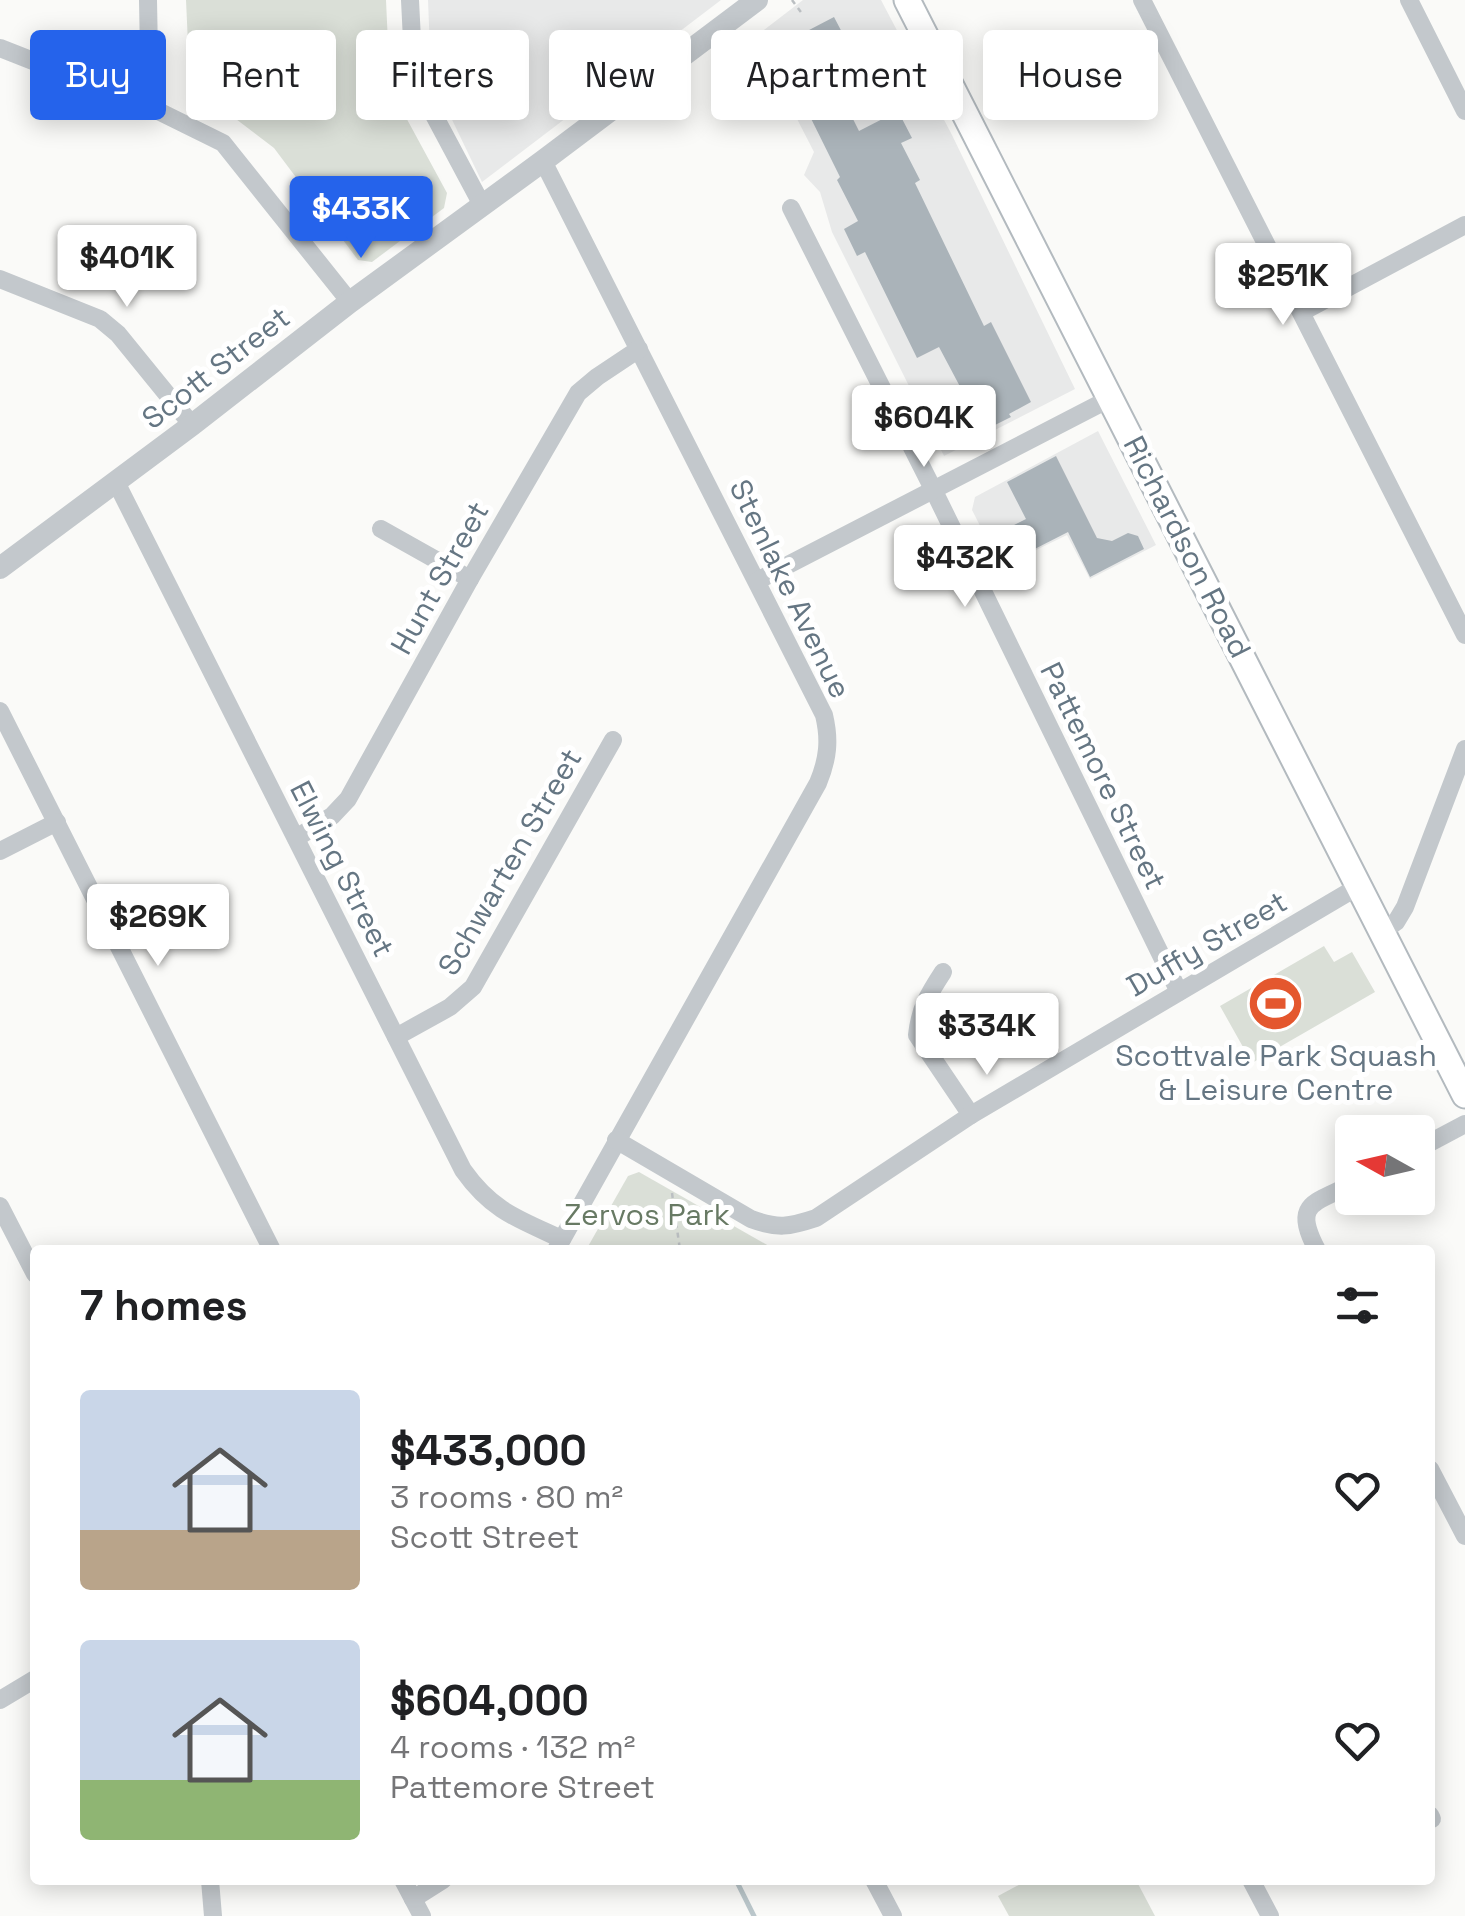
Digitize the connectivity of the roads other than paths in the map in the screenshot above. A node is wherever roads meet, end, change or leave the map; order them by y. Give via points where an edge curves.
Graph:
1 (148, 0) edge
2 (410, 0) edge
3 (756, 0) edge
4 (906, 0) edge
5 (1142, 0) edge
6 (1409, 0) edge
7 (149, 30) edge
8 (0, 48) edge
9 (30, 60) edge
10 (1465, 110) edge
11 (166, 115) edge
12 (543, 161) junction
13 (482, 205) junction
14 (791, 208) dead end
15 (1465, 225) edge
16 (0, 279) edge
17 (350, 302) junction
18 (1302, 312) junction
19 (639, 349) junction
20 (1111, 398) junction
21 (192, 425) junction
22 (116, 482) junction
23 (934, 491) junction
24 (380, 529) dead end
25 (0, 568) edge
26 (470, 579) junction
27 (757, 582) junction
28 (1465, 635) edge
29 (0, 711) edge
30 (613, 740) dead end
31 (1465, 749) edge
32 (57, 822) junction
33 (296, 838) junction
34 (0, 851) edge
35 (1359, 886) junction
36 (1382, 932) junction
37 (943, 972) dead end
38 (1179, 992) junction
39 (396, 1037) junction
40 (1465, 1095) edge
41 (970, 1115) junction
42 (1465, 1124) edge
43 (616, 1140) junction
44 (1435, 1140) edge
45 (1335, 1193) edge
46 (0, 1206) edge
47 (269, 1245) edge
48 (559, 1245) edge
49 (1314, 1245) edge
50 (30, 1264) edge
51 (1435, 1479) edge
52 (1465, 1536) edge
53 (30, 1682) edge
54 (0, 1700) edge
55 (210, 1885) edge
56 (438, 1885) edge
57 (877, 1885) edge
58 (1259, 1885) edge
59 (418, 1907) edge
60 (212, 1916) edge
61 (893, 1916) edge
62 (1270, 1916) edge

1 - 7 street
2 - 13 street via 418,87
3 - 12 street, Scott Street
4 - 20 main road, Richardson Road
5 - 18 street
6 - 10 street
8 - 9 street
11 - 17 street via 224,143
12 - 13 street, Scott Street
12 - 19 street, Stenlake Avenue
13 - 17 street, Scott Street
14 - 23 street, Pattemore Street
15 - 18 street
16 - 21 street via 100,319
17 - 21 street, Scott Street
18 - 28 street
19 - 26 street, Hunt Street via 578,394
19 - 27 street, Stenlake Avenue
20 - 23 street
20 - 35 main road, Richardson Road
21 - 22 street, Scott Street
22 - 25 street, Scott Street
22 - 33 street, Elwing Street
23 - 27 street
23 - 38 street, Pattemore Street
24 - 26 street
26 - 33 street, Hunt Street via 348,799
27 - 43 street, Stenlake Avenue via 824,715 830,738 825,765
29 - 32 street
30 - 39 street, Schwarten Street via 472,988
31 - 36 street via 1405,907
32 - 34 street
32 - 47 street
33 - 39 street, Elwing Street
35 - 36 main road, Richardson Road
35 - 38 street, Duffy Street
36 - 40 main road, Richardson Road
37 - 41 street via 920,1012 917,1035
38 - 41 street, Duffy Street
39 - 48 street, Elwing Street via 474,1187
41 - 43 street, Duffy Street via 816,1218 774,1228
42 - 44 street
43 - 48 street, Stenlake Avenue
45 - 49 street via 1304,1216
46 - 50 street
51 - 52 street
53 - 54 street
55 - 60 street
56 - 59 street
57 - 61 street
58 - 62 street

